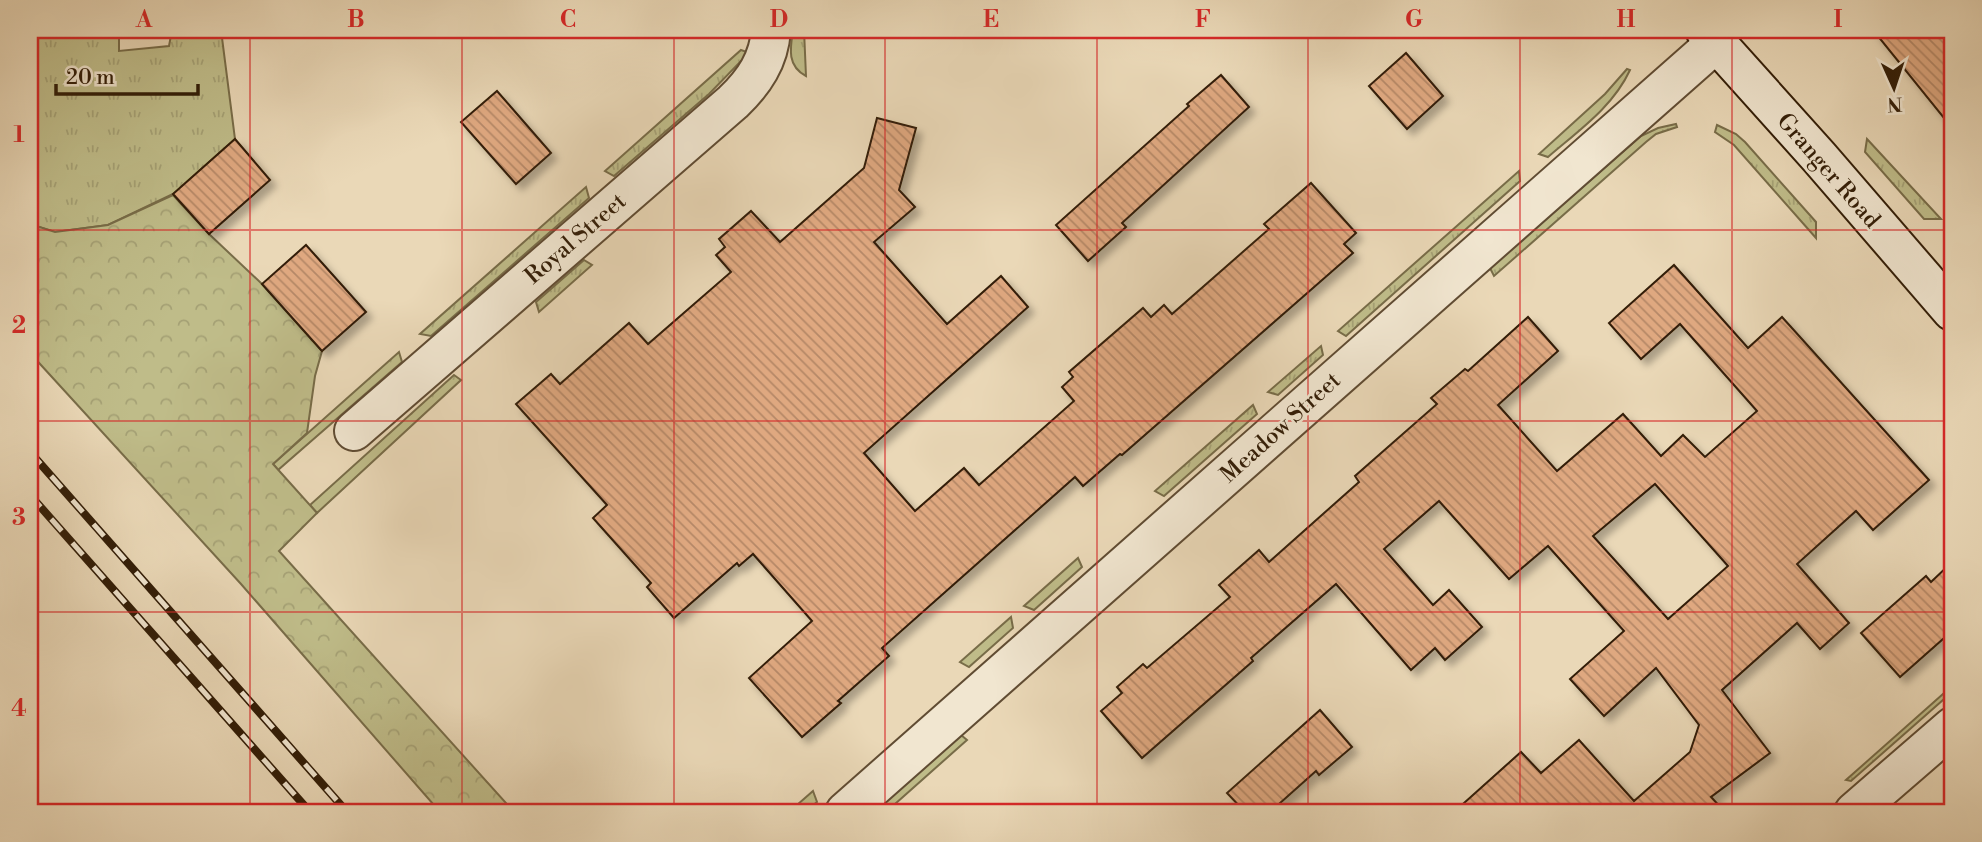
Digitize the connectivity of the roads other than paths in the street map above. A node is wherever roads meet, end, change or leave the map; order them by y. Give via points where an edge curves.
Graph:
1 (771, 30) edge
2 (1711, 36) edge
3 (1952, 311) edge
4 (354, 431) dead end
5 (1952, 727) edge
6 (845, 812) edge
7 (1854, 812) edge

1 - 4 street, Royal Street via 763,63 751,85
2 - 3 street, Granger Road
2 - 6 street, Meadow Street
5 - 7 street

